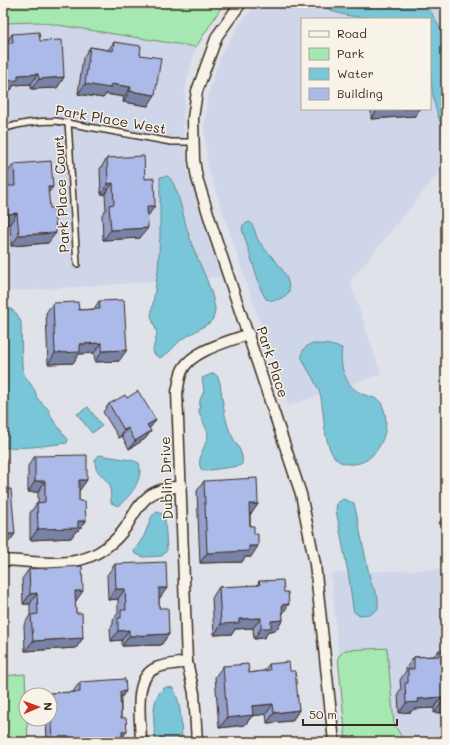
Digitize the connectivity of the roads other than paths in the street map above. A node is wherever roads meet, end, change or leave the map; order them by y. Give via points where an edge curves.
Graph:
1 (241, 3) edge
2 (68, 122) junction
3 (3, 129) edge
4 (192, 142) junction
5 (77, 264) dead end
6 (249, 334) junction
7 (181, 486) junction
8 (3, 560) edge
9 (187, 662) junction
10 (141, 742) edge
11 (197, 742) edge
12 (334, 742) edge

1 - 4 street, Park Place via 217,36 204,66 197,91
2 - 3 lane, Park Place West via 40,121
2 - 4 lane, Park Place West via 170,142
2 - 5 lane, Park Place Court
4 - 6 street, Park Place via 197,178
6 - 7 street, Dublin Drive via 202,352 191,358 182,370 177,392
6 - 12 street, Park Place via 290,460 309,529
7 - 8 street via 162,489 150,495 138,507 114,541 99,552 79,560 58,562
7 - 9 street, Dublin Drive
9 - 10 street via 156,668 146,676 141,686 140,698
9 - 11 street, Dublin Drive via 196,706

